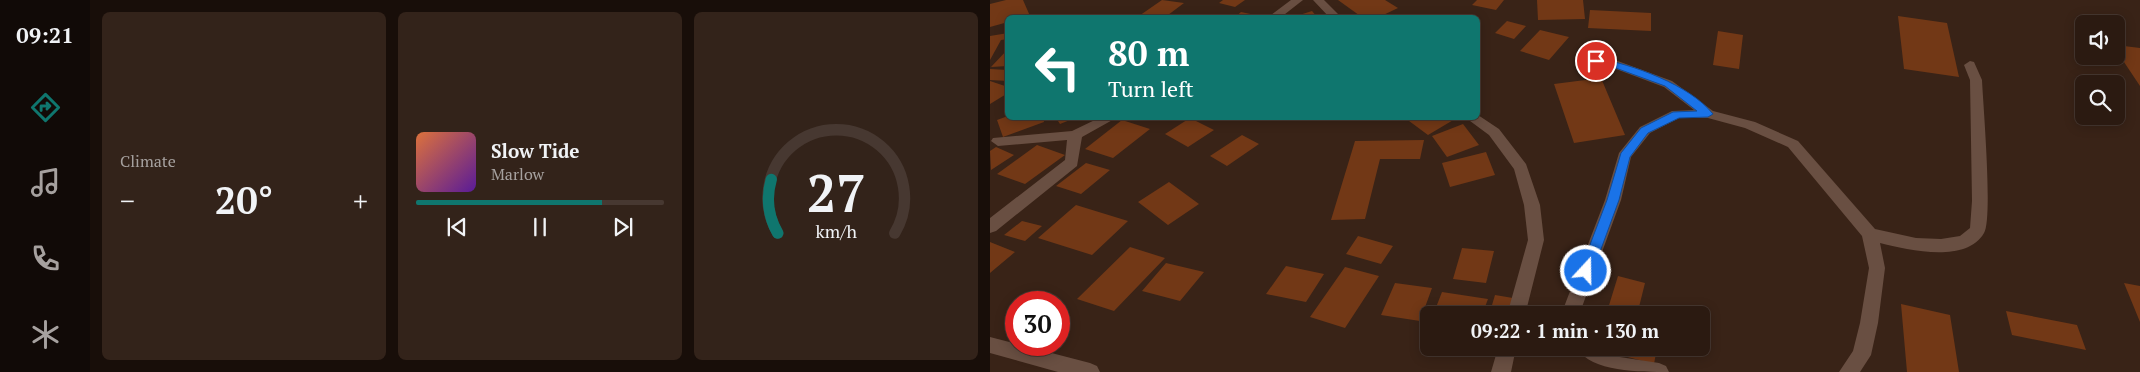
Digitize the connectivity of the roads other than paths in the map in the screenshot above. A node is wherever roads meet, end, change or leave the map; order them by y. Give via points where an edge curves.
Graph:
1 (1298, 0) edge
2 (1318, 0) edge
3 (1276, 15) edge
4 (1334, 15) edge
5 (1581, 58) dead end
6 (1970, 64) dead end
7 (1708, 114) junction
8 (1105, 120) edge
9 (1476, 120) edge
10 (1075, 135) junction
11 (998, 141) dead end
12 (990, 226) edge
13 (1870, 234) junction
14 (1518, 306) edge
15 (1573, 306) edge
16 (990, 346) edge
17 (1505, 356) edge
18 (1598, 356) edge
19 (1090, 372) edge
20 (1501, 372) edge
21 (1659, 372) edge
22 (1849, 372) edge

1 - 3 street
2 - 4 street
5 - 7 street via 1612,63 1668,84
6 - 13 street via 1976,80 1978,230 1964,242 1931,245 1902,243
7 - 13 street via 1750,125 1793,144
7 - 15 street via 1677,114 1645,130 1624,156 1613,200
8 - 10 street
9 - 14 street via 1494,132 1521,168 1532,205 1536,240
10 - 11 street
10 - 12 street via 1072,162
13 - 22 street via 1877,268 1870,323 1862,355
16 - 19 street
17 - 20 street
18 - 21 street via 1609,364

